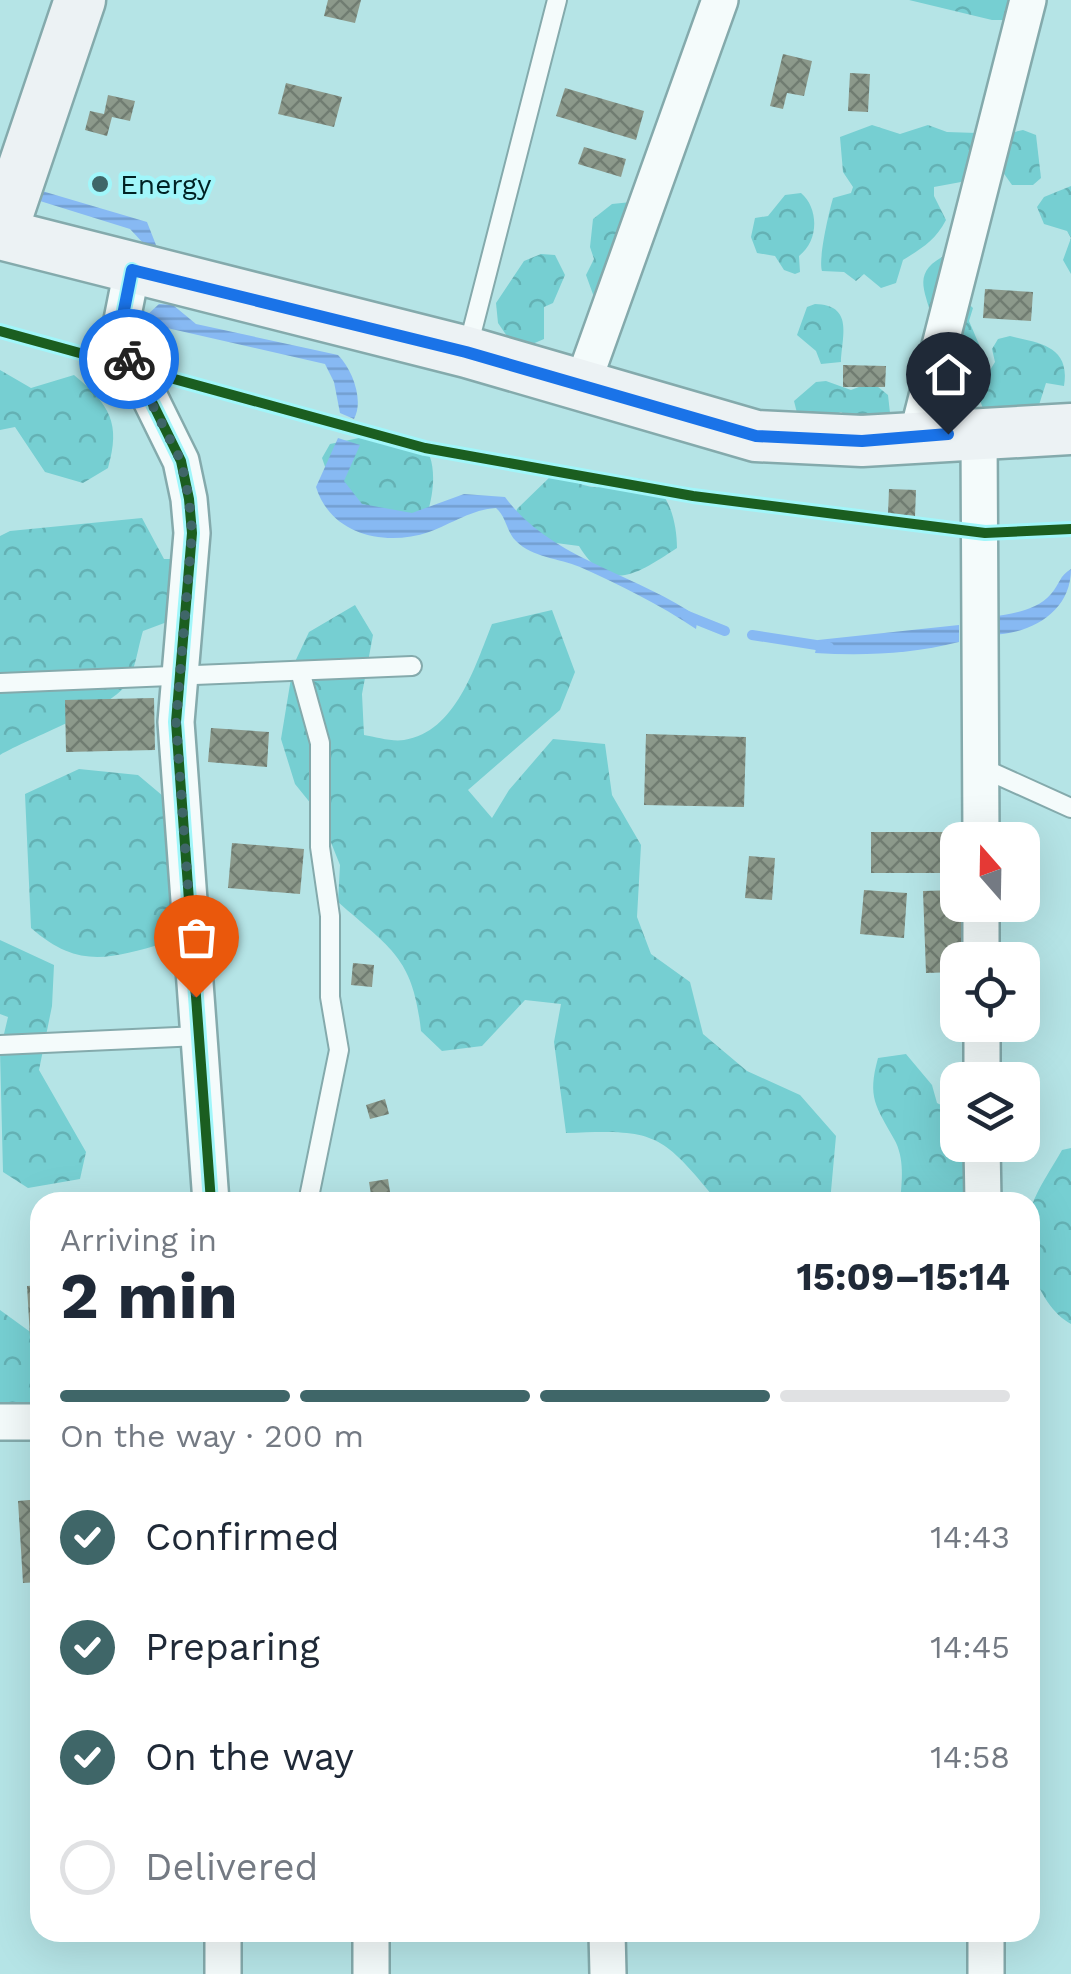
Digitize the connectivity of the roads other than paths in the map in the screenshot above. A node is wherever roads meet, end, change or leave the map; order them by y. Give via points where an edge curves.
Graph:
1 (80, 0) edge
2 (557, 0) edge
3 (720, 0) edge
4 (1028, 0) edge
5 (0, 234) edge
6 (132, 270) junction
7 (466, 352) junction
8 (582, 388) junction
9 (1071, 428) edge
10 (979, 432) junction
11 (917, 436) junction
12 (412, 666) dead end
13 (300, 670) junction
14 (180, 676) junction
15 (0, 682) edge
16 (980, 767) junction
17 (1071, 808) edge
18 (981, 822) edge
19 (199, 1036) junction
20 (0, 1045) edge
21 (982, 1162) edge
22 (210, 1192) edge
23 (310, 1192) edge
24 (982, 1192) edge
25 (0, 1422) edge
26 (30, 1422) edge
27 (223, 1942) edge
28 (371, 1942) edge
29 (607, 1942) edge
30 (986, 1942) edge
31 (223, 1974) edge
32 (370, 1974) edge
33 (608, 1974) edge
34 (986, 1974) edge

1 - 5 main road
2 - 7 lane
3 - 8 street
4 - 11 street
5 - 6 main road
6 - 7 main road
6 - 14 street via 119,335 181,461 189,499
7 - 8 main road
8 - 11 main road via 756,436
9 - 10 main road
10 - 11 main road
10 - 16 street
12 - 13 lane
13 - 14 lane
13 - 23 lane via 320,744 330,997 339,1050
14 - 15 lane
14 - 19 street via 176,722
16 - 17 lane
16 - 18 street
19 - 20 lane
19 - 22 street
21 - 24 street
25 - 26 street
27 - 31 street
28 - 32 street
29 - 33 street
30 - 34 street

